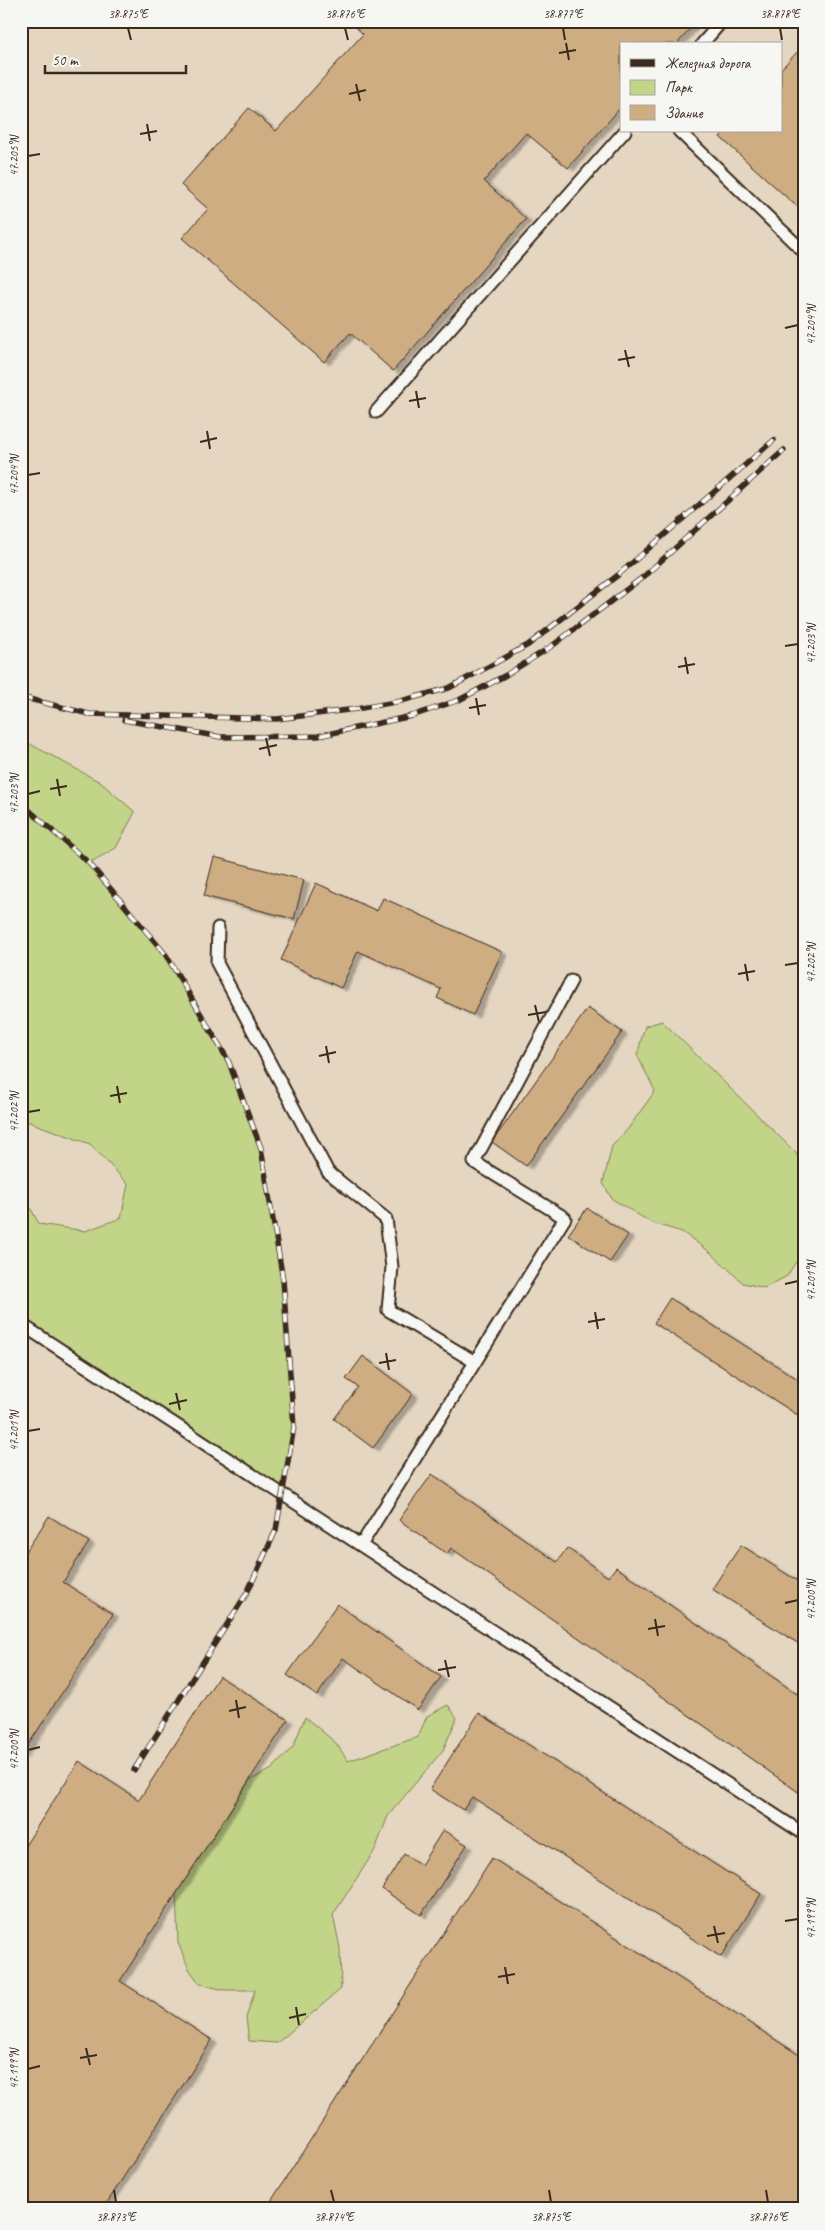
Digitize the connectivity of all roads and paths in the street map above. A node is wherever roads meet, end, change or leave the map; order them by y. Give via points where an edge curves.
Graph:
1 (722, 21) edge
2 (704, 42) edge
3 (624, 132) edge
4 (679, 132) edge
5 (804, 252) edge
6 (376, 412) dead end
7 (218, 928) dead end
8 (571, 981) dead end
9 (21, 1324) edge
10 (475, 1362) junction
11 (361, 1546) junction
12 (804, 1834) edge

1 - 2 lane
3 - 6 lane
4 - 5 lane
7 - 10 lane via 217,963 328,1172 386,1219 392,1267 388,1310
8 - 10 lane via 474,1162 565,1218
9 - 11 lane
10 - 11 lane
11 - 12 lane

